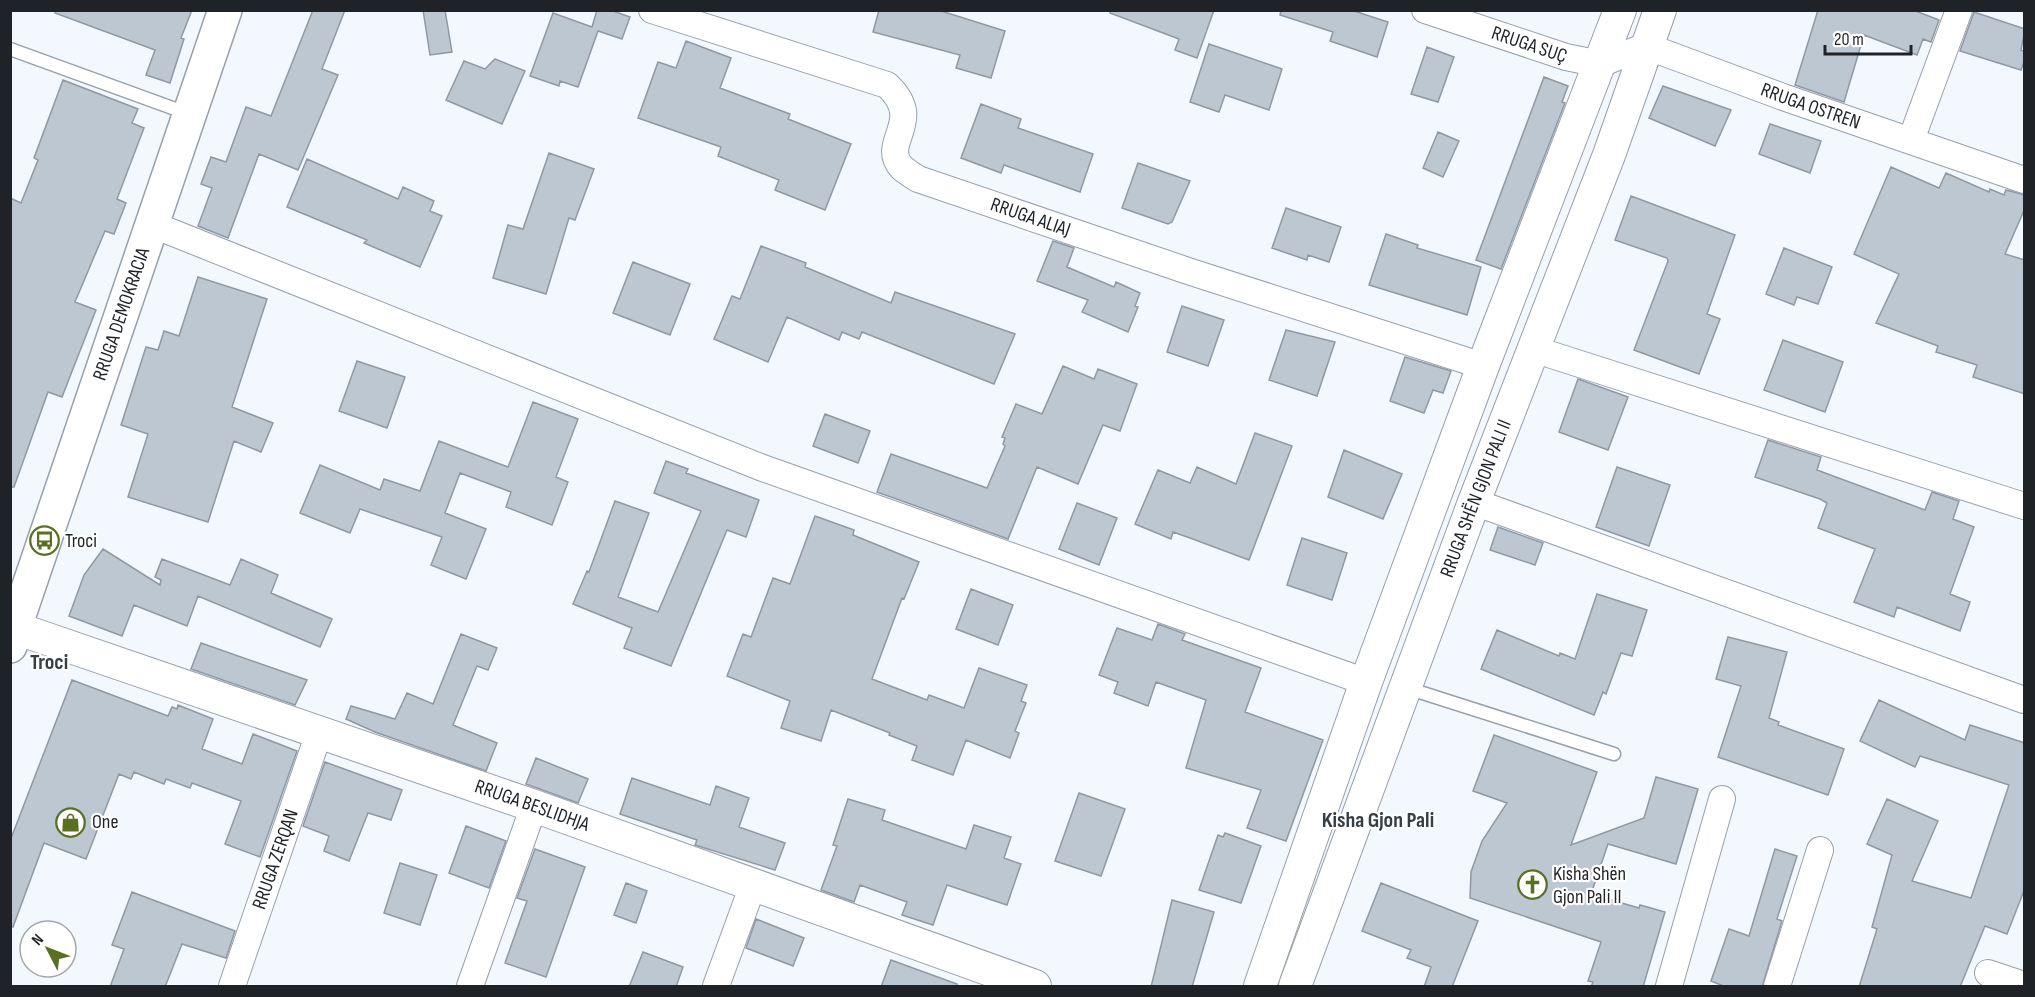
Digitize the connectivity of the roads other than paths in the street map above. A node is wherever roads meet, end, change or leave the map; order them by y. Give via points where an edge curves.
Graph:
1 (225, 10) edge
2 (652, 10) edge
3 (1425, 10) edge
4 (1620, 10) edge
5 (1660, 10) edge
6 (1959, 10) edge
7 (1646, 46) junction
8 (10, 49) edge
9 (1600, 64) junction
10 (189, 114) junction
11 (1911, 140) junction
12 (2025, 180) edge
13 (151, 225) junction
14 (1533, 349) junction
15 (1483, 366) junction
16 (1474, 502) junction
17 (2025, 506) edge
18 (15, 632) edge
19 (1366, 682) junction
20 (1406, 688) junction
21 (2025, 700) edge
22 (320, 733) junction
23 (1614, 754) dead end
24 (1722, 799) dead end
25 (534, 806) junction
26 (1820, 850) dead end
27 (753, 885) junction
28 (1988, 973) dead end
29 (983, 977) edge
30 (2025, 985) edge
31 (232, 987) edge
32 (470, 987) edge
33 (716, 987) edge
34 (1035, 987) edge
35 (1260, 987) edge
36 (1295, 987) edge
37 (1669, 987) edge
38 (1777, 987) edge

1 - 10 main road, RRUGA DEMOKRACIA
2 - 15 street, RRUGA ALIAJ via 886,85 900,97 905,113 895,146 901,167 918,179
3 - 9 street, RRUGA SUÇ via 1566,57
4 - 9 street, RRUGA SHËN GJON PALI II
5 - 7 street, RRUGA SHËN GJON PALI II
6 - 11 street
7 - 9 street
7 - 11 street, RRUGA OSTREN
7 - 14 street, RRUGA SHËN GJON PALI II via 1609,155
8 - 10 lane
9 - 15 street, RRUGA SHËN GJON PALI II
10 - 13 main road, RRUGA DEMOKRACIA
11 - 12 street, RRUGA OSTREN
13 - 18 main road, RRUGA DEMOKRACIA
13 - 19 street via 760,467
14 - 16 street, RRUGA SHËN GJON PALI II
14 - 17 street
15 - 19 street, RRUGA SHËN GJON PALI II
16 - 20 street, RRUGA SHËN GJON PALI II
16 - 21 street
18 - 22 street, RRUGA BESLIDHJA
19 - 35 street, RRUGA SHËN GJON PALI II
20 - 23 lane
20 - 36 street, RRUGA SHËN GJON PALI II
22 - 25 street, RRUGA BESLIDHJA
22 - 31 street, RRUGA ZERQAN
24 - 37 street
25 - 27 street, RRUGA BESLIDHJA
25 - 32 street
26 - 38 street
27 - 29 street, RRUGA BESLIDHJA
27 - 33 street
28 - 30 street
29 - 34 street, RRUGA BESLIDHJA

